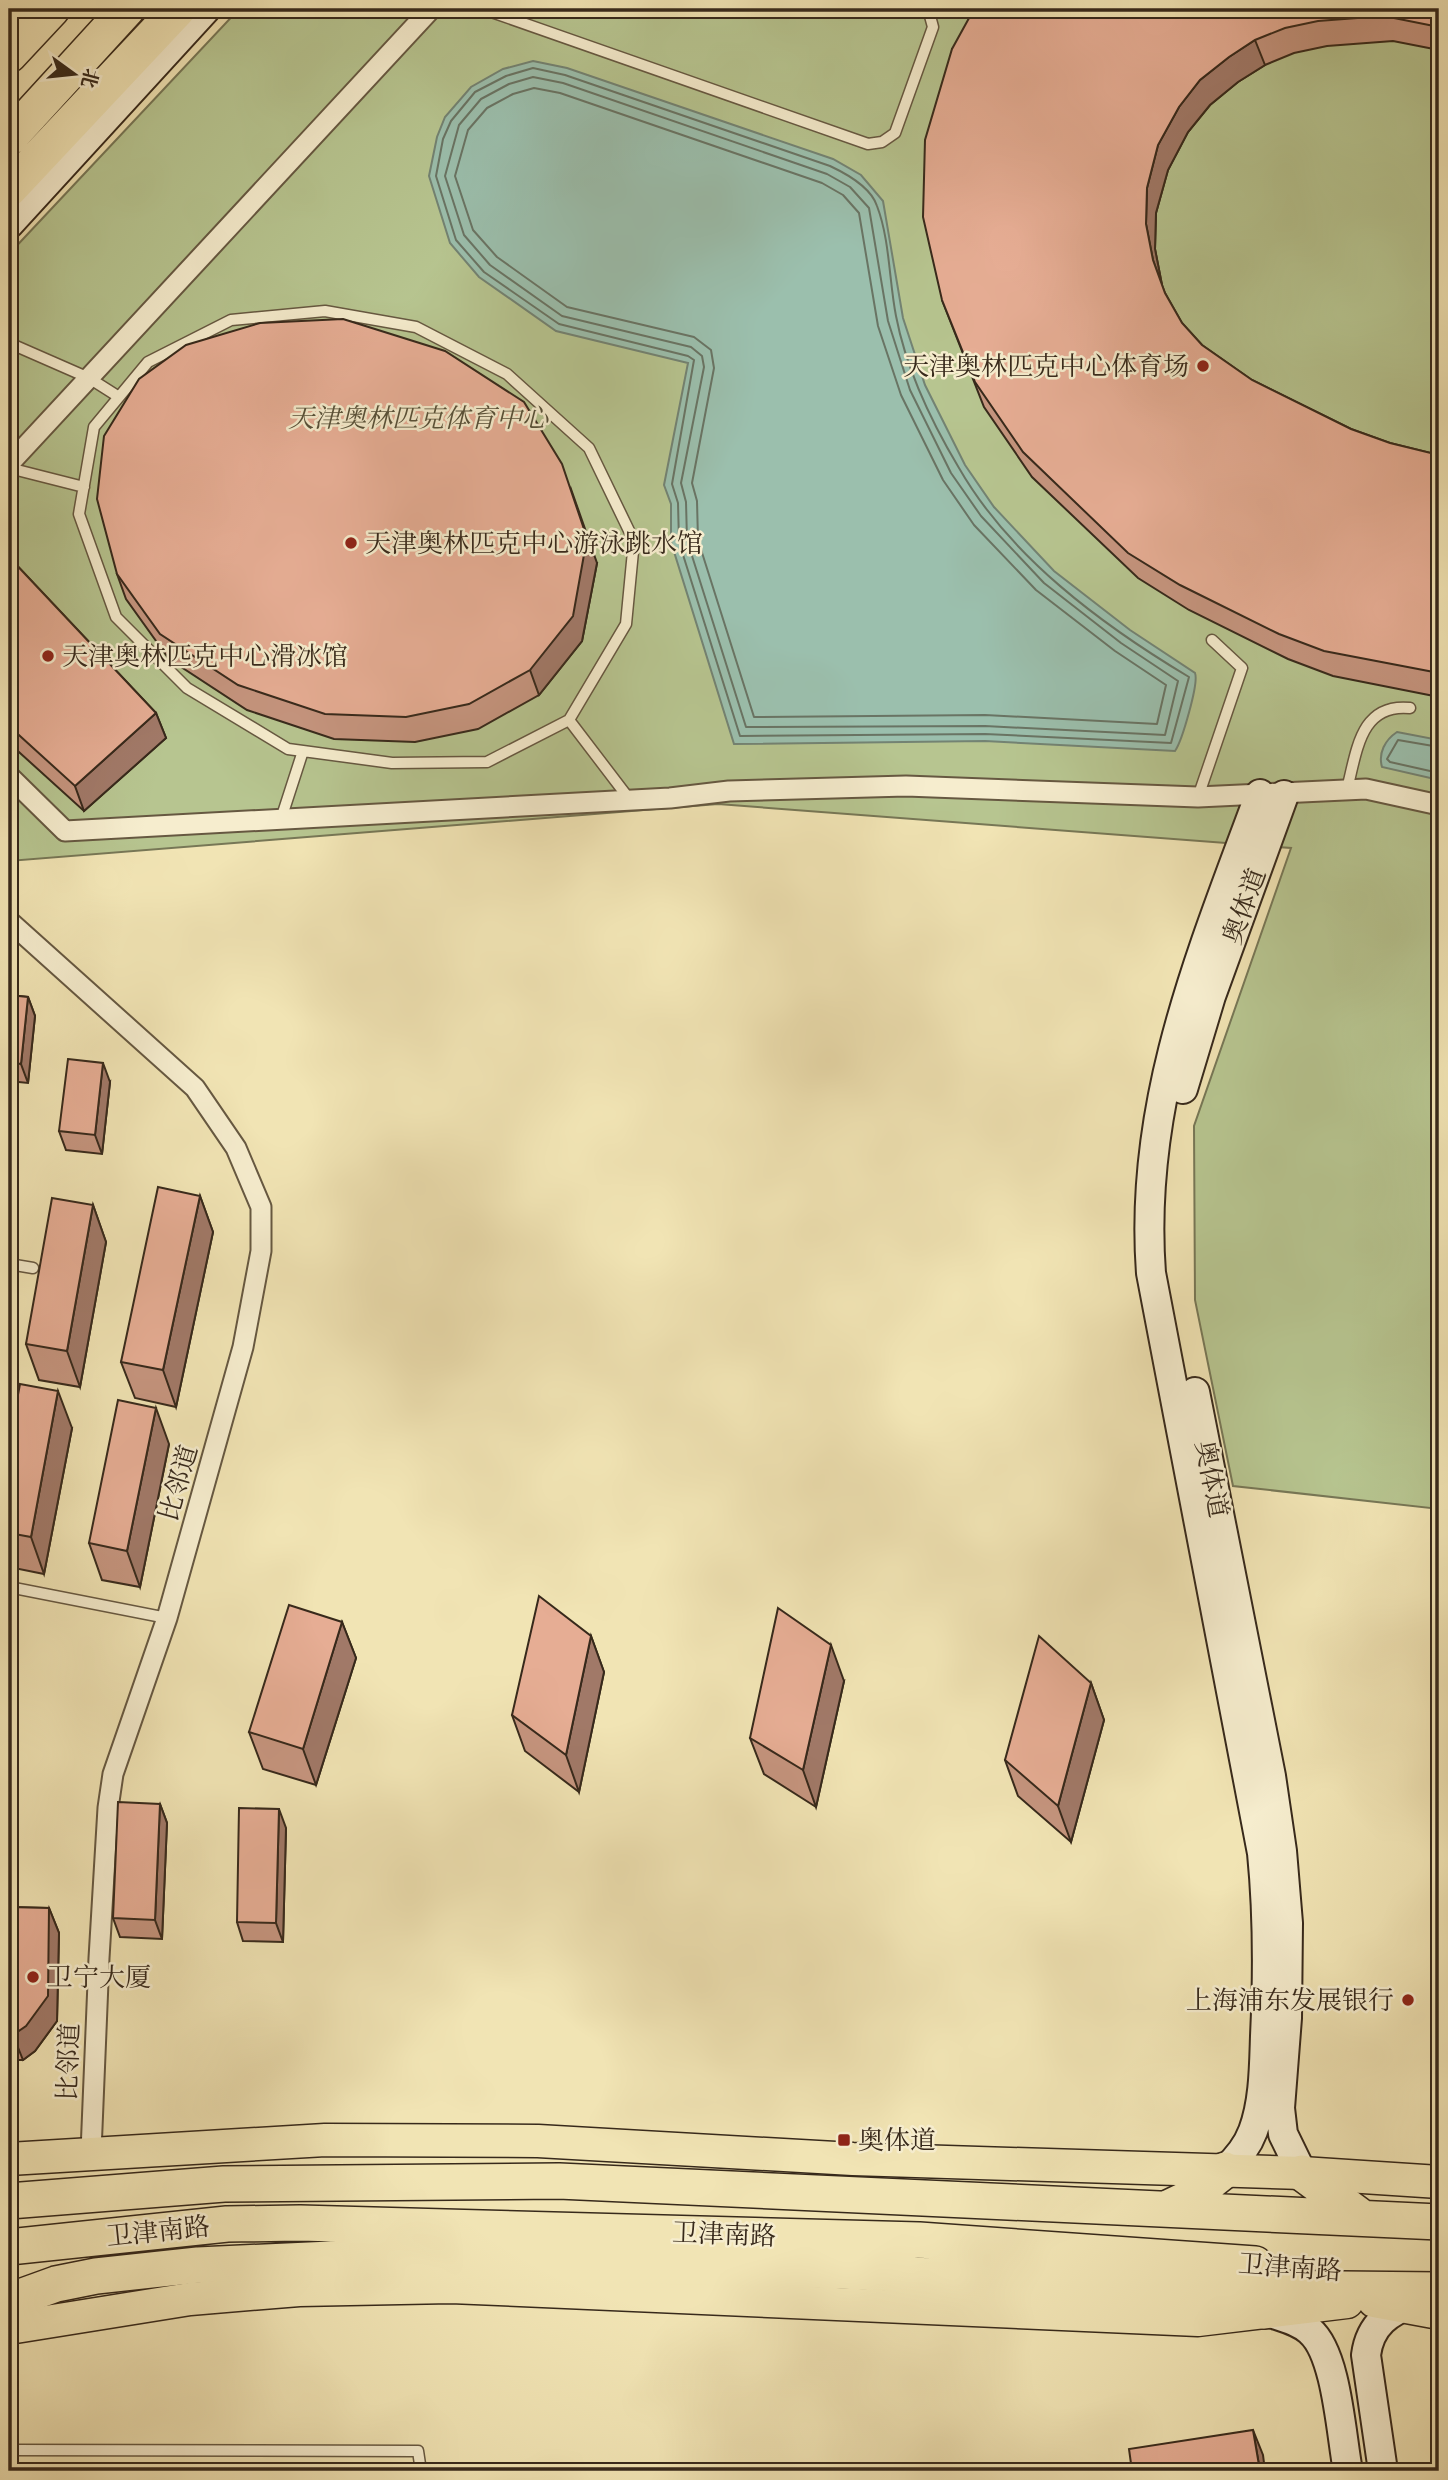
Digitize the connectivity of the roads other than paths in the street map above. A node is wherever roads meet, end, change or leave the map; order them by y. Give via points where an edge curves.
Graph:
1 (52, 9) edge
2 (127, 9) edge
3 (178, 9) edge
4 (206, 9) edge
5 (430, 9) edge
6 (484, 9) edge
7 (923, 9) edge
8 (9, 55) edge
9 (9, 138) edge
10 (9, 189) edge
11 (9, 224) edge
12 (9, 343) edge
13 (89, 378) junction
14 (119, 397) junction
15 (9, 466) edge
16 (84, 486) junction
17 (1212, 640) dead end
18 (1410, 708) dead end
19 (569, 720) junction
20 (303, 751) junction
21 (9, 776) edge
22 (1347, 789) junction
23 (1272, 794) junction
24 (1198, 797) junction
25 (631, 800) junction
26 (1439, 805) edge
27 (281, 819) junction
28 (9, 921) edge
29 (9, 1264) edge
30 (33, 1268) dead end
31 (9, 1587) edge
32 (167, 1618) junction
33 (91, 2152) junction
34 (9, 2159) edge
35 (1225, 2170) junction
36 (1302, 2173) junction
37 (1439, 2182) edge
38 (9, 2202) edge
39 (1168, 2208) junction
40 (1360, 2216) junction
41 (1439, 2222) edge
42 (9, 2247) edge
43 (1134, 2287) junction
44 (1422, 2299) edge
45 (9, 2301) edge
46 (1265, 2311) junction
47 (9, 2328) edge
48 (9, 2450) edge
49 (421, 2471) edge
50 (1348, 2471) edge
51 (1383, 2471) edge

1 - 8 highway
2 - 9 highway
3 - 10 highway
4 - 11 street
5 - 13 street
6 - 7 lane via 868,144 882,142 895,132 933,27
12 - 13 lane
13 - 14 lane
13 - 15 street
14 - 16 lane via 93,427
14 - 19 lane via 148,362 231,320 325,311 416,327 507,374 589,448 634,541 626,624
15 - 16 lane
16 - 20 lane via 79,514 116,617 187,688 288,749
17 - 24 lane via 1242,668
18 - 22 lane via 1391,706 1374,716 1363,732
19 - 20 lane via 487,762 392,763
19 - 25 lane
20 - 27 lane
21 - 27 street via 65,831
22 - 23 street
22 - 26 street
23 - 24 street
23 - 35 street via 1189,987 1153,1141 1147,1202 1151,1273 1262,1853 1267,1906 1259,2104 1247,2143
23 - 36 street, 奥体道 via 1186,1074 1172,1137 1167,1200 1171,1276 1269,1763 1282,1851 1287,2018 1280,2108 1283,2134
24 - 25 street via 906,786 729,791
25 - 27 street
28 - 32 street, 比邻道 via 195,1088 236,1148 261,1207 261,1251 243,1347
29 - 30 lane
31 - 32 lane
32 - 33 street, 比邻道 via 113,1774 108,1808
33 - 34 main road
33 - 35 main road via 325,2140 538,2141 853,2159
35 - 36 main road
35 - 39 highway via 1191,2197
36 - 37 main road
36 - 40 highway
38 - 39 highway, 卫津南路 via 224,2184 559,2181
39 - 40 highway, 卫津南路
40 - 41 highway, 卫津南路
42 - 44 highway, 卫津南路 via 227,2224 420,2225 919,2241 1374,2273
43 - 44 highway via 1256,2286
43 - 45 highway via 841,2271 353,2258 198,2265 96,2276
43 - 46 highway
44 - 46 main road
44 - 51 street via 1381,2320 1366,2355
46 - 47 main road via 1198,2319 451,2287 299,2290 190,2299
46 - 50 street via 1311,2331 1326,2350
48 - 49 lane via 418,2451

